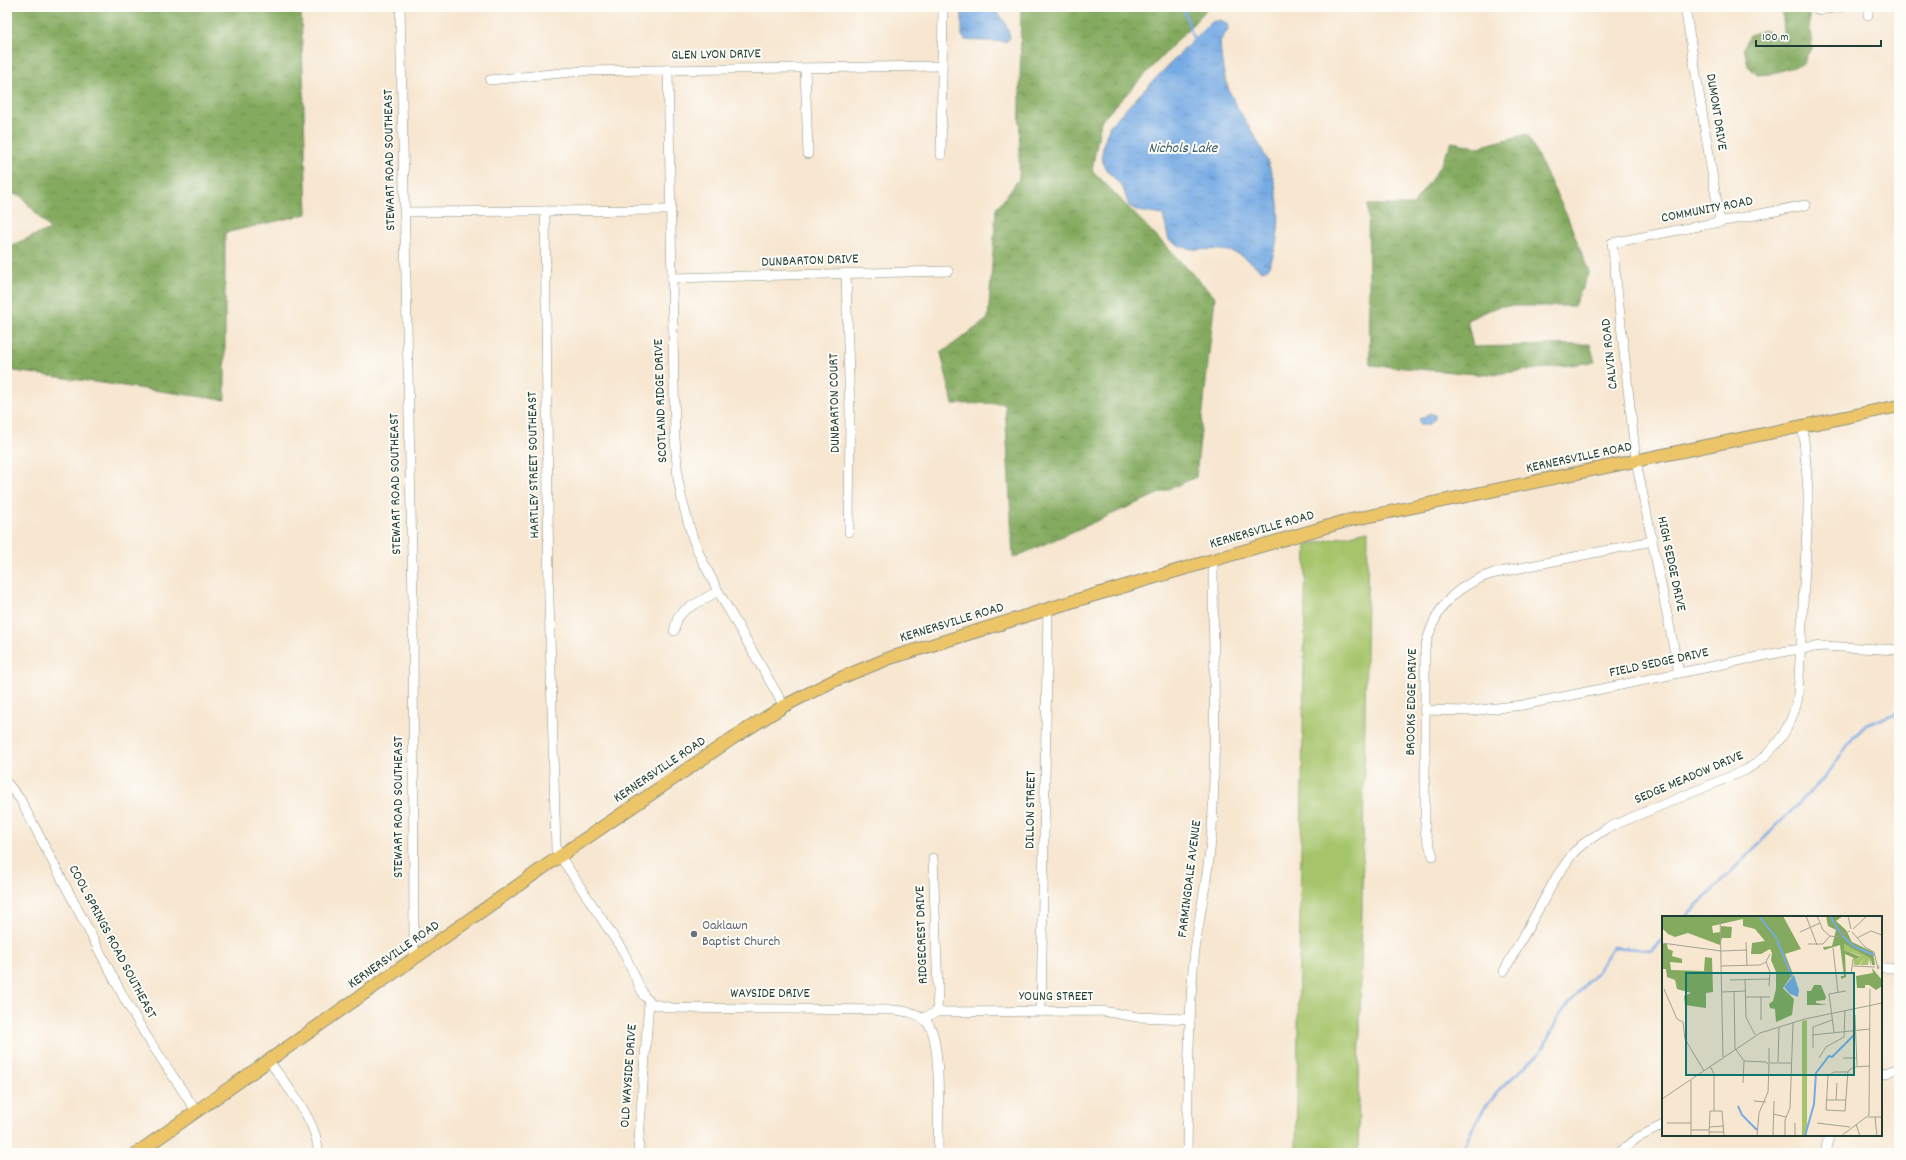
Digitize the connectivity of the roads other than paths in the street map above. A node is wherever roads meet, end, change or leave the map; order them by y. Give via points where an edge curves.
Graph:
1 (400, 7) edge
2 (943, 7) edge
3 (1685, 7) edge
4 (1842, 7) edge
5 (1818, 10) dead end
6 (942, 66) junction
7 (805, 68) junction
8 (668, 69) junction
9 (490, 80) dead end
10 (808, 154) dead end
11 (941, 155) dead end
12 (1806, 205) dead end
13 (671, 210) junction
14 (545, 211) junction
15 (405, 212) junction
16 (1720, 222) junction
17 (1612, 243) joint
18 (948, 271) dead end
19 (846, 274) junction
20 (672, 278) junction
21 (1899, 406) edge
22 (1803, 426) junction
23 (1636, 461) junction
24 (849, 532) dead end
25 (1652, 541) junction
26 (1213, 560) junction
27 (718, 591) junction
28 (1048, 609) junction
29 (674, 631) dead end
30 (1800, 649) junction
31 (1899, 650) edge
32 (1679, 673) junction
33 (784, 706) junction
34 (1424, 710) junction
35 (7, 783) edge
36 (560, 856) junction
37 (1432, 856) dead end
38 (933, 858) dead end
39 (414, 960) junction
40 (1882, 968) edge
41 (1899, 968) edge
42 (1504, 971) dead end
43 (649, 1001) junction
44 (1041, 1011) junction
45 (937, 1012) junction
46 (923, 1018) junction
47 (1190, 1019) junction
48 (269, 1061) junction
49 (1899, 1068) edge
50 (1882, 1075) edge
51 (196, 1112) junction
52 (1662, 1126) edge
53 (1829, 1136) edge
54 (137, 1153) edge
55 (318, 1153) edge
56 (638, 1153) edge
57 (938, 1153) edge
58 (1187, 1153) edge
59 (1618, 1153) edge
60 (1825, 1153) edge

1 - 15 street, STEWART ROAD SOUTHEAST
2 - 6 street
3 - 16 street, DUMONT DRIVE
4 - 5 street
6 - 7 street, GLEN LYON DRIVE
6 - 11 street
7 - 8 street, GLEN LYON DRIVE
7 - 10 street
8 - 9 street, GLEN LYON DRIVE via 576,72
8 - 13 street, SCOTLAND RIDGE DRIVE
12 - 16 street, COMMUNITY ROAD
13 - 14 street
13 - 20 street, SCOTLAND RIDGE DRIVE
14 - 15 street
14 - 36 street, HARTLEY STREET SOUTHEAST via 549,600 556,850
15 - 39 street, STEWART ROAD SOUTHEAST via 413,600
16 - 17 street, COMMUNITY ROAD
17 - 23 street, CALVIN ROAD
18 - 19 street, DUNBARTON DRIVE
19 - 20 street, DUNBARTON DRIVE
19 - 24 street, DUNBARTON COURT via 850,414
20 - 27 street, SCOTLAND RIDGE DRIVE via 678,479 693,539
21 - 22 main road, KERNERSVILLE ROAD
22 - 23 main road, KERNERSVILLE ROAD
22 - 30 street, SEDGE MEADOW DRIVE via 1808,511
23 - 25 street, HIGH SEDGE DRIVE
23 - 26 main road, KERNERSVILLE ROAD via 1346,521
25 - 32 street, HIGH SEDGE DRIVE
25 - 34 street, BROOKS EDGE DRIVE via 1491,574 1473,581 1456,592 1440,610 1428,634 1425,649
26 - 28 main road, KERNERSVILLE ROAD
26 - 47 street, FARMINGDALE AVENUE via 1212,827 1194,961
27 - 29 street via 685,610 678,617
27 - 33 street, SCOTLAND RIDGE DRIVE
28 - 33 main road, KERNERSVILLE ROAD via 890,658 833,681
28 - 44 street, DILLON STREET
30 - 31 street, FIELD SEDGE DRIVE via 1845,646
30 - 32 street, FIELD SEDGE DRIVE
30 - 42 street, SEDGE MEADOW DRIVE via 1795,710 1790,724 1776,746 1746,770 1607,828 1583,844 1557,876
32 - 34 street, FIELD SEDGE DRIVE via 1497,709
33 - 36 main road, KERNERSVILLE ROAD
34 - 37 street, BROOKS EDGE DRIVE via 1426,832
35 - 51 street, COOL SPRINGS ROAD SOUTHEAST via 20,799 141,1028
36 - 39 main road, KERNERSVILLE ROAD
36 - 43 street via 623,951 641,991
38 - 45 street, RIDGECREST DRIVE
39 - 48 main road, KERNERSVILLE ROAD
40 - 41 street
43 - 46 street, WAYSIDE DRIVE via 672,1008 891,1010 908,1012
43 - 56 street, OLD WAYSIDE DRIVE
44 - 45 street, YOUNG STREET
44 - 47 street, YOUNG STREET via 1102,1011 1137,1017
45 - 46 street, YOUNG STREET
46 - 57 street via 929,1025 936,1047
47 - 58 street, FARMINGDALE AVENUE
48 - 51 main road, KERNERSVILLE ROAD
48 - 55 street via 301,1105 318,1143
49 - 50 street
51 - 54 main road, KERNERSVILLE ROAD
52 - 59 street via 1637,1138
53 - 60 street

